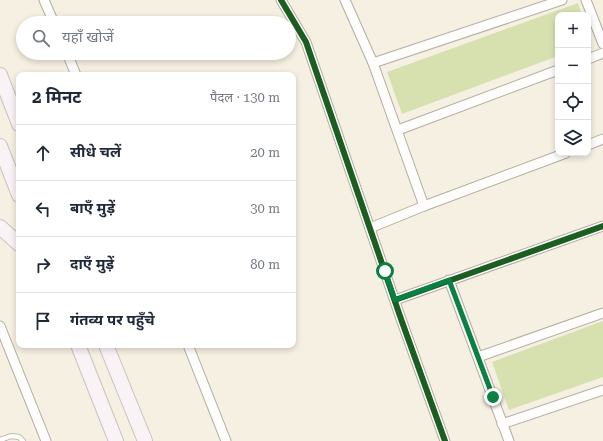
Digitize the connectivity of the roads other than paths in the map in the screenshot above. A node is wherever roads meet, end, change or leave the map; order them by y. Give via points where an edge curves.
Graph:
1 (44, 0) edge
2 (281, 0) edge
3 (345, 0) edge
4 (562, 0) edge
5 (586, 0) edge
6 (51, 16) edge
7 (291, 16) edge
8 (296, 25) edge
9 (603, 44) edge
10 (603, 53) edge
11 (591, 58) edge
12 (70, 60) edge
13 (373, 63) junction
14 (555, 71) edge
15 (75, 72) edge
16 (0, 75) edge
17 (16, 116) edge
18 (398, 130) junction
19 (603, 139) edge
20 (591, 144) edge
21 (0, 146) edge
22 (558, 156) edge
23 (16, 187) edge
24 (424, 206) junction
25 (603, 226) edge
26 (0, 227) edge
27 (370, 228) junction
28 (16, 241) edge
29 (449, 280) junction
30 (395, 300) junction
31 (603, 313) edge
32 (0, 326) edge
33 (79, 348) edge
34 (107, 348) edge
35 (189, 348) edge
36 (478, 357) junction
37 (603, 390) edge
38 (502, 424) junction
39 (0, 440) edge
40 (22, 441) edge
41 (46, 441) edge
42 (116, 441) edge
43 (145, 441) edge
44 (226, 441) edge
45 (445, 441) edge
46 (509, 441) edge

1 - 6 street
2 - 7 street
3 - 13 street
4 - 13 street
5 - 9 street
8 - 27 street via 306,42
10 - 11 street
12 - 15 street
13 - 18 street
14 - 18 street
16 - 17 main road
18 - 24 street
19 - 20 street
21 - 23 main road
22 - 24 street
24 - 27 street
25 - 29 street
26 - 28 main road
27 - 30 street
29 - 30 street
29 - 36 street
30 - 45 street
31 - 36 street
32 - 41 street
33 - 42 main road
34 - 43 main road
35 - 44 street
36 - 38 street
37 - 38 street
38 - 46 street
39 - 40 lane via 19,436

